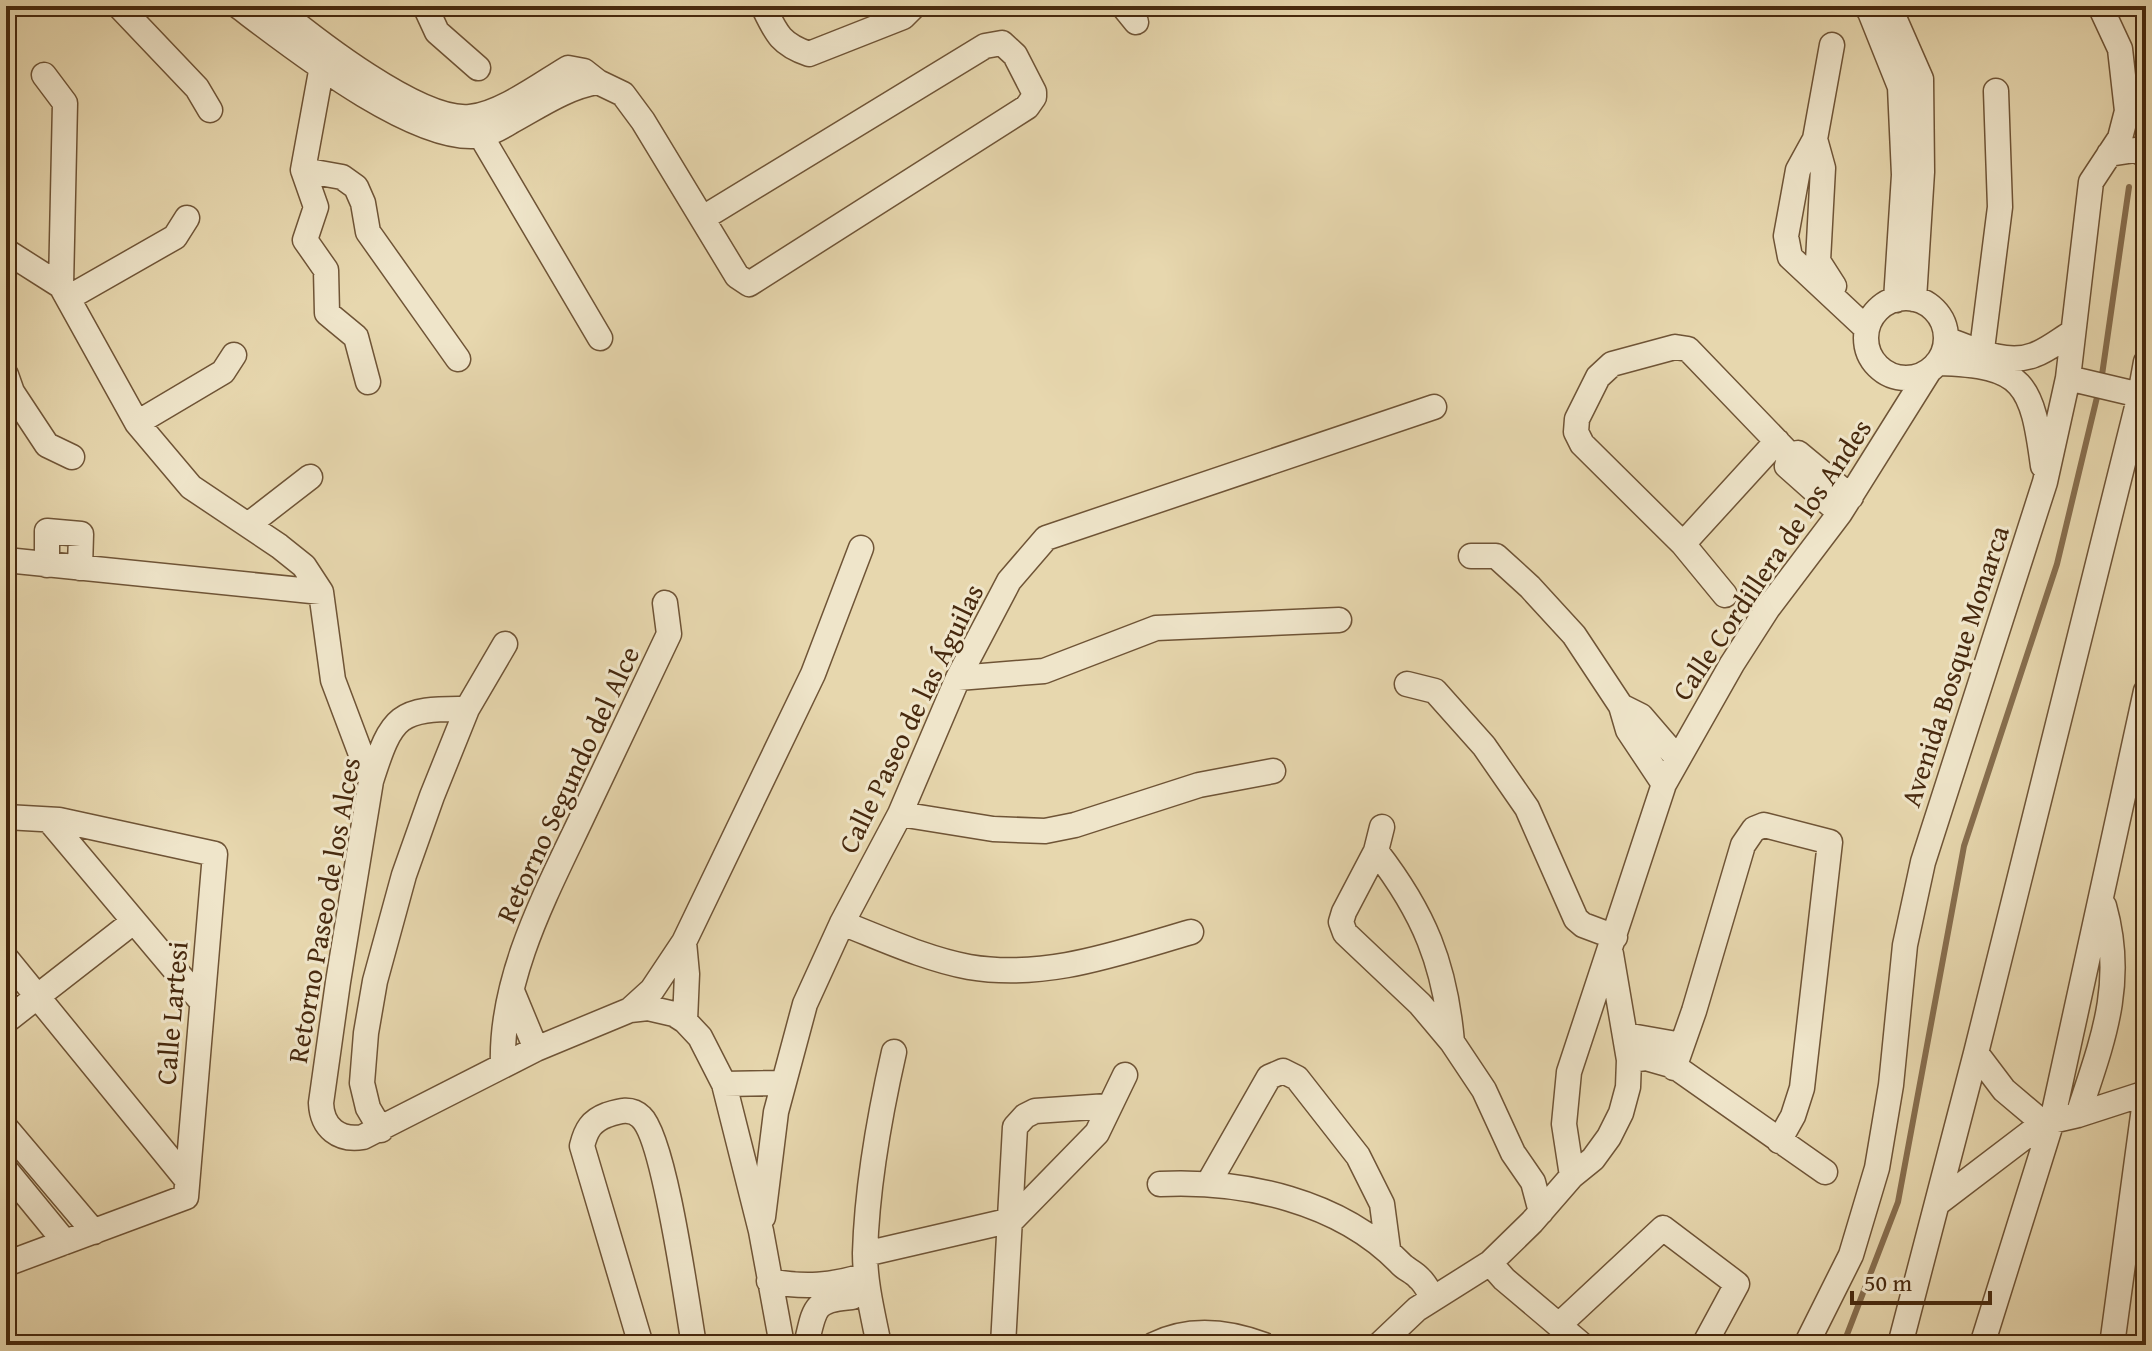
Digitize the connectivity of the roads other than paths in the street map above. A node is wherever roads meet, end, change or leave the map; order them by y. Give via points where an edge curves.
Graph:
1 (119, 6) edge
2 (238, 6) edge
3 (274, 6) edge
4 (425, 6) edge
5 (763, 6) edge
6 (914, 6) edge
7 (1866, 6) edge
8 (1889, 6) edge
9 (2100, 6) edge
10 (1832, 45) dead end
11 (323, 58) junction
12 (478, 68) dead end
13 (44, 75) dead end
14 (1996, 91) dead end
15 (210, 110) dead end
16 (491, 125) junction
17 (1815, 139) junction
18 (2109, 154) junction
19 (2146, 155) edge
20 (303, 170) junction
21 (187, 218) dead end
22 (703, 218) junction
23 (6, 251) edge
24 (64, 292) junction
25 (1888, 310) junction
26 (2073, 332) junction
27 (600, 338) dead end
28 (1946, 339) junction
29 (234, 355) dead end
30 (458, 359) dead end
31 (1981, 359) junction
32 (2146, 362) edge
33 (1933, 367) junction
34 (6, 375) edge
35 (1893, 376) junction
36 (2078, 380) junction
37 (368, 382) dead end
38 (2140, 395) junction
39 (1434, 407) dead end
40 (137, 423) junction
41 (1896, 425) junction
42 (1783, 448) junction
43 (72, 457) dead end
44 (310, 477) dead end
45 (2045, 482) junction
46 (1845, 505) junction
47 (248, 525) junction
48 (1683, 544) junction
49 (861, 548) dead end
50 (1471, 556) dead end
51 (6, 560) edge
52 (47, 565) junction
53 (80, 568) junction
54 (321, 592) junction
55 (1725, 595) dead end
56 (665, 603) dead end
57 (1339, 620) dead end
58 (505, 644) dead end
59 (958, 678) junction
60 (1407, 684) dead end
61 (2146, 691) edge
62 (1621, 706) junction
63 (467, 709) junction
64 (1678, 759) junction
65 (1273, 771) dead end
66 (371, 781) junction
67 (1664, 784) junction
68 (900, 814) junction
69 (6, 817) edge
70 (49, 820) junction
71 (1382, 827) dead end
72 (1376, 851) junction
73 (2102, 899) junction
74 (1571, 911) junction
75 (1622, 913) junction
76 (133, 922) junction
77 (842, 923) junction
78 (1191, 932) dead end
79 (684, 942) junction
80 (1613, 943) junction
81 (6, 958) edge
82 (512, 991) junction
83 (36, 996) junction
84 (202, 1002) junction
85 (630, 1010) junction
86 (6, 1021) edge
87 (685, 1021) junction
88 (1584, 1023) junction
89 (1623, 1028) junction
90 (1452, 1042) junction
91 (1682, 1045) junction
92 (536, 1049) junction
93 (894, 1052) dead end
94 (1976, 1053) junction
95 (1629, 1060) junction
96 (503, 1065) junction
97 (1674, 1068) junction
98 (1125, 1075) dead end
99 (783, 1083) junction
100 (724, 1084) junction
101 (2146, 1093) edge
102 (1108, 1106) junction
103 (2078, 1115) junction
104 (2048, 1122) junction
105 (6, 1128) edge
106 (381, 1130) junction
107 (1779, 1141) junction
108 (6, 1170) edge
109 (1825, 1172) dead end
110 (1572, 1176) junction
111 (187, 1180) junction
112 (1160, 1184) dead end
113 (1208, 1184) junction
114 (1938, 1203) junction
115 (1537, 1217) junction
116 (1012, 1220) junction
117 (761, 1231) junction
118 (94, 1232) junction
119 (65, 1242) junction
120 (1498, 1256) junction
121 (1395, 1257) junction
122 (6, 1264) edge
123 (867, 1278) junction
124 (769, 1281) junction
125 (1425, 1304) junction
126 (1559, 1325) junction
127 (1391, 1341) edge
128 (1253, 1343) edge
129 (641, 1345) edge
130 (694, 1345) edge
131 (782, 1345) edge
132 (806, 1345) edge
133 (879, 1345) edge
134 (1003, 1345) edge
135 (1153, 1345) edge
136 (1582, 1345) edge
137 (1704, 1345) edge
138 (1806, 1345) edge
139 (1900, 1345) edge
140 (1982, 1345) edge
141 (2112, 1345) edge

1 - 15 street via 197,88
2 - 11 street
3 - 11 street
4 - 12 street via 437,32
5 - 6 street via 777,34 790,47 809,54 903,17
7 - 25 street via 1900,87 1904,175
8 - 25 street via 1921,79 1922,172
9 - 18 street, Avenida Bosque Monarca via 2120,49 2127,111
10 - 17 street
11 - 16 street via 436,112
11 - 20 street
13 - 24 street via 65,103
14 - 31 street via 2000,207
16 - 22 street via 568,68 584,71 623,94
16 - 27 street
17 - 25 street via 1823,168 1818,261 1832,285
17 - 25 street via 1798,170 1786,236 1790,257
18 - 19 street via 2135,150
18 - 26 street, Avenida Bosque Monarca via 2091,182
20 - 30 street via 342,177 356,187 368,232
20 - 37 street via 316,207 305,240 326,270 327,313 356,337
21 - 24 street via 175,237
22 - 22 street via 985,46 1002,43 1011,50 1034,92 1027,107 749,284 737,276
23 - 24 street
24 - 40 street
25 - 28 street via 1934,309
25 - 35 street via 1866,339 1871,357
26 - 31 street via 2037,354
26 - 36 street, Avenida Bosque Monarca
28 - 31 street
28 - 33 street
29 - 40 street via 223,372
31 - 33 street
31 - 45 street via 2026,391 2037,420
32 - 38 street
33 - 35 street via 1917,377
33 - 41 street, Calle Cordillera de los Andes
34 - 43 street via 47,445
35 - 41 street, Calle Cordillera de los Andes
36 - 38 street
36 - 45 street, Avenida Bosque Monarca
38 - 94 street
39 - 59 street, Calle Paseo de las Águilas via 1046,538 1009,581
40 - 47 street via 191,487
41 - 46 street, Calle Cordillera de los Andes
42 - 46 street via 1787,466
42 - 48 street
42 - 48 street via 1688,349 1675,347 1612,364 1598,377 1577,419 1582,444
44 - 47 street
45 - 138 street, Avenida Bosque Monarca via 1923,862 1905,945 1891,1085 1864,1220
46 - 64 street, Calle Cordillera de los Andes via 1746,642
47 - 54 street via 304,566
48 - 55 street
49 - 79 street via 813,674
50 - 62 street via 1496,556 1530,587 1574,635
51 - 52 street
52 - 53 street
52 - 53 street via 47,531 81,534
53 - 54 street
54 - 66 street via 333,680
56 - 82 street, Retorno Segundo del Alce via 669,634 541,905
57 - 59 street via 1156,628 1044,671
58 - 63 street
59 - 68 street, Calle Paseo de las Águilas
60 - 74 street via 1435,691 1484,746 1527,808
61 - 73 street
62 - 64 street via 1641,716
62 - 67 street via 1628,730
63 - 66 street, Retorno Paseo de los Alces via 426,708 396,723
63 - 106 street via 404,875 375,981 362,1083
64 - 67 street, Calle Cordillera de los Andes
65 - 68 street via 1199,785 1045,831 993,829
66 - 106 street, Retorno Paseo de los Alces via 321,1103 328,1127 340,1136 351,1139
67 - 75 street, Calle Cordillera de los Andes
68 - 77 street, Calle Paseo de las Águilas
69 - 70 street, Calle Lartesi
70 - 76 street
70 - 84 street, Calle Lartesi via 215,854
71 - 72 street
72 - 90 street via 1423,920 1442,973
72 - 90 street via 1344,912 1345,933
73 - 103 street via 2113,946 2111,1006
73 - 104 street
74 - 75 street
74 - 80 street
75 - 80 street, Calle Cordillera de los Andes
76 - 83 street
76 - 84 street
77 - 78 street via 966,966 1028,971 1080,964
77 - 99 street, Calle Paseo de las Águilas via 805,1004
79 - 85 street via 652,990
79 - 87 street
80 - 88 street, Calle Cordillera de los Andes
80 - 89 street, Calle Cordillera de los Andes
81 - 83 street
82 - 92 street
82 - 96 street, Retorno Segundo del Alce
83 - 86 street
83 - 111 street
84 - 111 street, Calle Lartesi
85 - 87 street, Retorno Paseo de los Alces via 661,1010
85 - 92 street, Retorno Paseo de los Alces
87 - 100 street via 708,1048
88 - 89 street via 1606,1016
88 - 110 street, Calle Cordillera de los Andes via 1565,1098
89 - 91 street
89 - 95 street, Calle Cordillera de los Andes
90 - 115 street via 1484,1090 1513,1153 1521,1192
91 - 97 street
91 - 107 street via 1748,835 1764,825 1830,842 1802,1088
92 - 96 street, Retorno Paseo de los Alces
93 - 123 street via 877,1129
94 - 104 street via 2004,1090
94 - 114 street
95 - 97 street via 1646,1058
95 - 110 street, Calle Cordillera de los Andes via 1628,1087 1615,1125 1593,1159
96 - 106 street, Retorno Paseo de los Alces
97 - 107 street
98 - 102 street
99 - 100 street
99 - 117 street, Calle Paseo de las Águilas
100 - 117 street
101 - 103 street
101 - 141 street
102 - 116 street via 1097,1133
102 - 116 street via 1035,1111 1015,1127
103 - 104 street
104 - 114 street
104 - 140 street
105 - 118 street
107 - 109 street
108 - 119 street
110 - 115 street, Calle Cordillera de los Andes
111 - 118 street via 186,1197
112 - 113 street
113 - 121 street via 1303,1203 1347,1223
113 - 121 street via 1269,1077 1283,1071 1297,1078 1358,1156 1382,1204
114 - 139 street
115 - 120 street, Calle Cordillera de los Andes
116 - 123 street
116 - 134 street
117 - 124 street
118 - 119 street
119 - 122 street
120 - 125 street, Calle Cordillera de los Andes
120 - 126 street via 1520,1266 1526,1295
121 - 125 street via 1420,1278
123 - 124 street via 818,1286
123 - 132 street via 824,1301 813,1317
123 - 133 street
124 - 131 street
125 - 127 street, Calle Cordillera de los Andes
126 - 136 street
126 - 137 street via 1663,1228 1737,1284
128 - 135 street via 1192,1332
129 - 130 street via 582,1146 596,1119 620,1111 638,1114 648,1127 671,1209

